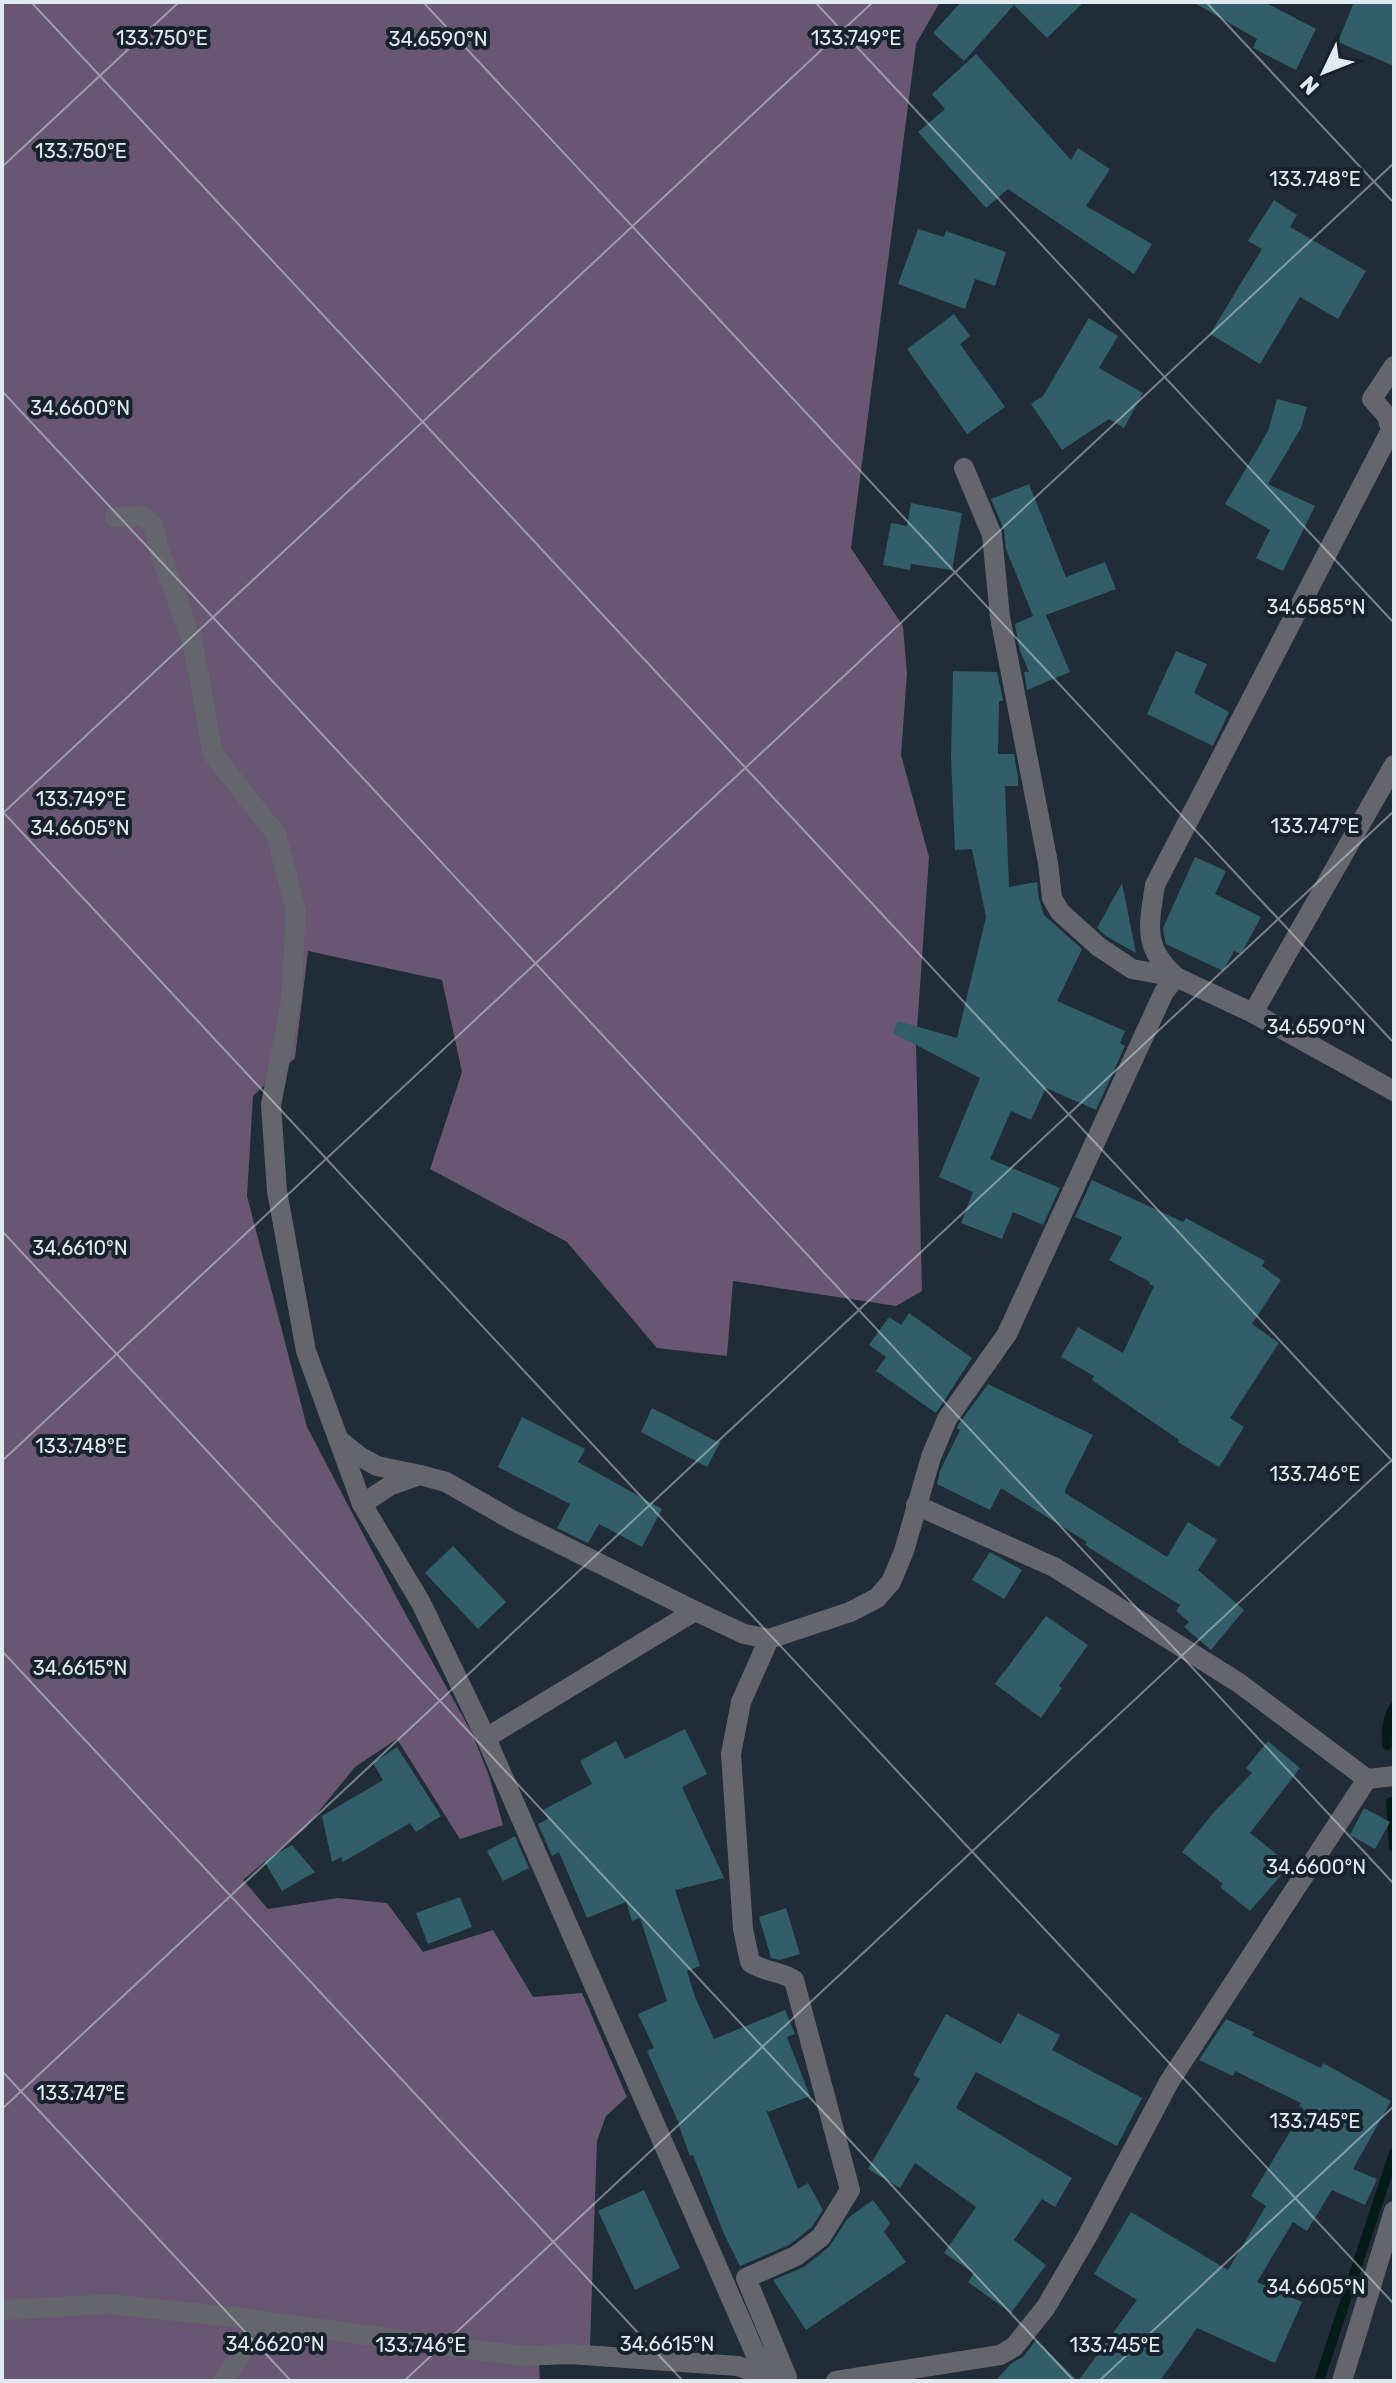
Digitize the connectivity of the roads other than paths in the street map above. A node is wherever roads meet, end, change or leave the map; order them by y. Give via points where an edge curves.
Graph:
1 (1394, 366) edge
2 (964, 468) dead end
3 (115, 517) dead end
4 (1394, 765) edge
5 (1176, 977) junction
6 (1253, 1013) junction
7 (1394, 1091) edge
8 (337, 1439) junction
9 (420, 1475) junction
10 (362, 1504) junction
11 (916, 1505) junction
12 (695, 1611) junction
13 (769, 1639) junction
14 (486, 1738) junction
15 (1394, 1776) edge
16 (1367, 1779) junction
17 (1394, 2211) edge
18 (2, 2310) edge
19 (261, 2323) junction
20 (223, 2381) edge
21 (785, 2381) edge
22 (836, 2381) edge
23 (1342, 2381) edge

1 - 5 street via 1372,399 1391,430 1155,885 1150,938
2 - 5 street via 992,535 1000,617 1052,898 1099,947 1132,969
3 - 8 street via 143,516 154,527 193,644 213,754 276,834 296,912 291,1002 271,1105 277,1191 306,1351
4 - 6 street
5 - 6 street
5 - 11 street via 1164,992 1007,1334 947,1419
6 - 7 street
8 - 9 street via 377,1466
8 - 10 street
9 - 10 street via 391,1485
9 - 12 street via 446,1482
10 - 14 street via 421,1603
11 - 13 street via 896,1572 877,1598
11 - 16 street via 1054,1567 1239,1683
12 - 13 street via 744,1634
12 - 14 street
13 - 21 street via 741,1702 731,1754 743,1929 750,1962 794,1980 850,2190 821,2237 796,2256 746,2278
14 - 21 street via 755,2353
15 - 16 street
16 - 22 street via 1169,2082 1046,2307 1014,2347 1000,2355
17 - 23 street
18 - 19 street via 108,2304
19 - 20 street
19 - 21 street via 521,2356 570,2354 738,2366

